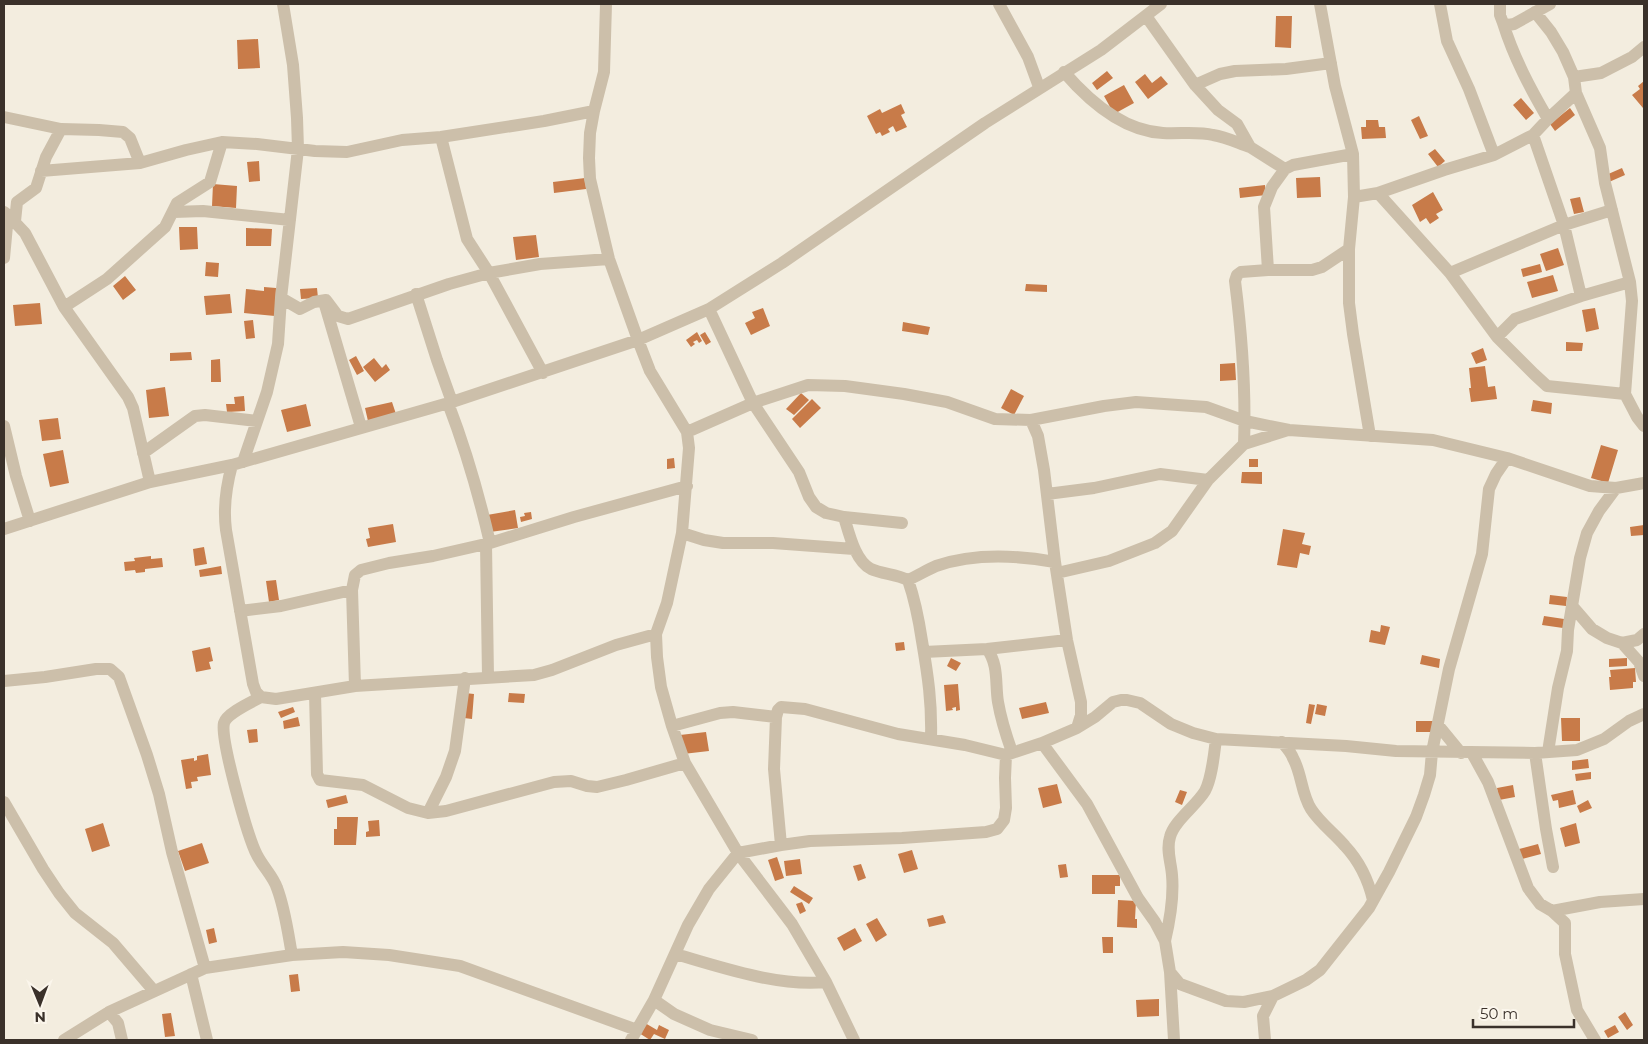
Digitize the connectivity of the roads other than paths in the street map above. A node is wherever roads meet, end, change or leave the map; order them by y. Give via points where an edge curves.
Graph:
1 (283, 4) edge
2 (606, 4) edge
3 (999, 4) edge
4 (1161, 4) edge
5 (1320, 4) edge
6 (1440, 4) edge
7 (1500, 4) edge
8 (1550, 4) edge
9 (1535, 12) junction
10 (1146, 16) junction
11 (1503, 23) junction
12 (1644, 47) edge
13 (1331, 63) junction
14 (1064, 72) junction
15 (1574, 77) junction
16 (1194, 85) junction
17 (1039, 88) junction
18 (1576, 93) junction
19 (594, 111) junction
20 (4, 117) edge
21 (1548, 119) junction
22 (61, 129) junction
23 (1533, 136) junction
24 (441, 137) junction
25 (222, 142) junction
26 (1250, 147) junction
27 (298, 149) junction
28 (1353, 154) junction
29 (1494, 155) junction
30 (140, 163) junction
31 (1285, 169) junction
32 (41, 171) junction
33 (1378, 193) junction
34 (1354, 196) junction
35 (1612, 210) junction
36 (174, 212) junction
37 (9, 216) edge
38 (290, 220) junction
39 (1564, 225) junction
40 (1349, 249) junction
41 (4, 258) edge
42 (609, 259) junction
43 (1268, 270) junction
44 (489, 273) junction
45 (1450, 273) junction
46 (1630, 282) junction
47 (416, 294) junction
48 (1581, 296) junction
49 (281, 298) junction
50 (324, 300) junction
51 (1638, 300) edge
52 (64, 307) junction
53 (708, 309) junction
54 (1497, 336) junction
55 (638, 340) junction
56 (543, 373) junction
57 (1625, 394) junction
58 (753, 402) junction
59 (450, 403) junction
60 (1031, 420) junction
61 (257, 421) junction
62 (1245, 422) junction
63 (4, 426) edge
64 (1644, 426) edge
65 (361, 427) junction
66 (1289, 430) junction
67 (687, 432) junction
68 (1370, 436) junction
69 (1244, 444) junction
70 (143, 453) junction
71 (1508, 458) junction
72 (237, 463) junction
73 (10, 476) edge
74 (1208, 480) junction
75 (150, 482) junction
76 (1644, 483) edge
77 (687, 486) junction
78 (1616, 488) junction
79 (1047, 494) junction
80 (844, 518) junction
81 (30, 521) junction
82 (902, 523) dead end
83 (4, 529) edge
84 (682, 533) junction
85 (488, 544) junction
86 (854, 549) junction
87 (1056, 567) junction
88 (908, 580) junction
89 (352, 590) junction
90 (1573, 607) junction
91 (240, 612) junction
92 (656, 634) junction
93 (1644, 634) edge
94 (1068, 640) junction
95 (1622, 643) junction
96 (987, 650) junction
97 (924, 652) junction
98 (488, 676) junction
99 (1644, 676) edge
100 (465, 678) junction
101 (4, 681) edge
102 (355, 686) junction
103 (315, 693) junction
104 (261, 697) junction
105 (1644, 714) edge
106 (776, 717) junction
107 (1438, 724) junction
108 (672, 726) junction
109 (1077, 728) junction
110 (931, 738) junction
111 (1216, 738) junction
112 (1282, 742) junction
113 (1042, 743) junction
114 (1432, 752) junction
115 (1542, 752) junction
116 (1009, 753) junction
117 (1466, 753) junction
118 (685, 763) junction
119 (4, 802) edge
120 (428, 813) junction
121 (781, 845) junction
122 (738, 853) junction
123 (1553, 867) dead end
124 (1644, 899) edge
125 (1373, 900) junction
126 (1552, 911) junction
127 (1166, 941) junction
128 (675, 954) junction
129 (292, 955) junction
130 (205, 968) junction
131 (1170, 972) junction
132 (191, 974) junction
133 (826, 982) junction
134 (154, 991) junction
135 (1273, 996) junction
136 (654, 1000) junction
137 (109, 1012) junction
138 (634, 1035) edge
139 (64, 1040) edge
140 (122, 1040) edge
141 (207, 1040) edge
142 (752, 1040) edge
143 (854, 1040) edge
144 (1174, 1040) edge
145 (1265, 1040) edge
146 (1595, 1040) edge

1 - 27 street via 293,65
2 - 19 street via 604,72
3 - 17 street via 1028,57
4 - 10 street
5 - 13 street
6 - 29 street via 1447,41
7 - 11 street
8 - 9 street
9 - 11 street via 1514,24
9 - 15 street via 1564,52
10 - 14 street
10 - 16 street
11 - 21 street via 1512,52
12 - 15 street via 1601,73
13 - 16 street via 1235,71
13 - 28 street
14 - 17 street
14 - 26 street via 1098,105 1128,125 1161,133 1211,134
15 - 18 street
16 - 26 street via 1237,124
17 - 53 street via 782,263
18 - 21 street
18 - 35 street via 1600,148
19 - 24 street
19 - 42 street via 588,158 590,179
20 - 22 street
21 - 23 street
22 - 30 street via 126,133
22 - 32 street
23 - 29 street
23 - 39 street
24 - 27 street via 402,140 347,152
24 - 44 street via 467,239
25 - 27 street
25 - 30 street
25 - 36 street via 210,182 177,203
26 - 31 street
27 - 38 street
28 - 31 street
28 - 34 street
29 - 33 street
30 - 32 street
31 - 43 street via 1272,187 1264,207
32 - 37 street via 34,190 17,202
33 - 34 street
33 - 45 street
34 - 40 street
35 - 39 street
35 - 46 street
36 - 38 street
36 - 52 street via 165,227 113,275
37 - 41 street
37 - 52 street via 25,233
38 - 49 street
39 - 45 street
39 - 48 street
40 - 43 street via 1312,270
40 - 68 street via 1353,334
42 - 44 street via 540,264
42 - 55 street
43 - 62 street via 1241,272 1235,281 1243,346
44 - 47 street
44 - 56 street
45 - 54 street
46 - 48 street
46 - 51 street
47 - 50 street via 348,318 338,316
47 - 59 street
48 - 54 street via 1515,318
49 - 50 street via 300,309
49 - 61 street via 276,355
50 - 65 street
51 - 57 street
52 - 70 street via 128,397
53 - 55 street
53 - 58 street
54 - 57 street via 1547,386
55 - 56 street
55 - 67 street via 650,370
56 - 59 street
57 - 64 street
58 - 60 street via 808,385 845,386 947,402 995,419
58 - 67 street
58 - 80 street via 799,472 816,508
59 - 65 street
59 - 85 street via 478,492
60 - 62 street via 1136,402 1206,407
60 - 79 street via 1038,436
61 - 70 street via 195,416
61 - 72 street
62 - 66 street
62 - 69 street
63 - 73 street
65 - 72 street
66 - 68 street
66 - 69 street
67 - 77 street
68 - 71 street via 1433,440
69 - 74 street
70 - 75 street
71 - 78 street via 1590,486
71 - 107 street via 1489,489 1482,554 1449,669
72 - 75 street
72 - 91 street via 225,494 224,510
73 - 81 street
74 - 79 street via 1160,474
74 - 87 street via 1172,531 1155,543 1109,561
75 - 81 street
76 - 78 street
77 - 84 street
77 - 85 street
78 - 90 street via 1587,533
79 - 87 street
80 - 82 street
80 - 86 street
81 - 83 street
84 - 86 street via 723,543
84 - 92 street via 667,603
85 - 89 street via 362,570 355,575
85 - 98 street
86 - 88 street via 871,569
87 - 88 street via 1029,557 956,560
87 - 94 street
88 - 97 street
89 - 91 street
89 - 102 street
90 - 95 street via 1592,629
90 - 115 street via 1567,651
91 - 104 street via 253,684
92 - 98 street via 534,675
92 - 108 street via 661,687
93 - 95 street via 1637,640
94 - 96 street
94 - 109 street via 1081,702
95 - 99 street via 1639,662
96 - 97 street
96 - 116 street via 994,664
97 - 110 street via 932,707
98 - 100 street
100 - 102 street
100 - 120 street via 455,751
101 - 130 street via 96,670 110,670 119,677 159,794
102 - 103 street
103 - 104 street via 276,699
103 - 120 street via 320,780 363,785 408,808
104 - 129 street via 228,716 224,732 250,838 257,856 277,887
105 - 115 street via 1604,739 1576,750
106 - 108 street via 720,713
106 - 110 street via 781,707 805,708 898,734
106 - 121 street via 774,770
107 - 114 street
107 - 117 street
108 - 118 street
109 - 111 street via 1114,702 1128,700 1140,703 1172,724
109 - 113 street
110 - 116 street
111 - 112 street
111 - 127 street via 1205,790 1171,832 1169,840 1172,887
112 - 114 street
112 - 125 street via 1293,757 1310,807 1357,861 1369,883
113 - 116 street
113 - 127 street via 1087,804 1138,898
114 - 117 street
114 - 125 street via 1430,775 1416,817
115 - 117 street
115 - 123 street via 1546,829
116 - 121 street via 1005,778 1006,808 1004,820 997,829
117 - 126 street via 1488,782 1528,888 1540,904
118 - 120 street via 597,787 571,781 554,782
118 - 122 street
119 - 134 street via 59,893 75,913 113,943
121 - 122 street
122 - 128 street via 709,888
122 - 133 street via 792,924
124 - 126 street via 1600,902
125 - 135 street via 1320,970
126 - 146 street via 1565,923 1565,954 1578,1010
127 - 131 street
128 - 133 street via 775,980 808,984
128 - 136 street
129 - 130 street
129 - 138 street via 343,952 460,966
130 - 132 street
131 - 135 street via 1180,984 1226,1001 1244,1002
131 - 144 street
132 - 134 street
132 - 141 street
133 - 143 street
134 - 137 street
135 - 145 street via 1263,1016
136 - 138 street
136 - 142 street via 674,1014 710,1030
137 - 139 street
137 - 140 street via 118,1023

